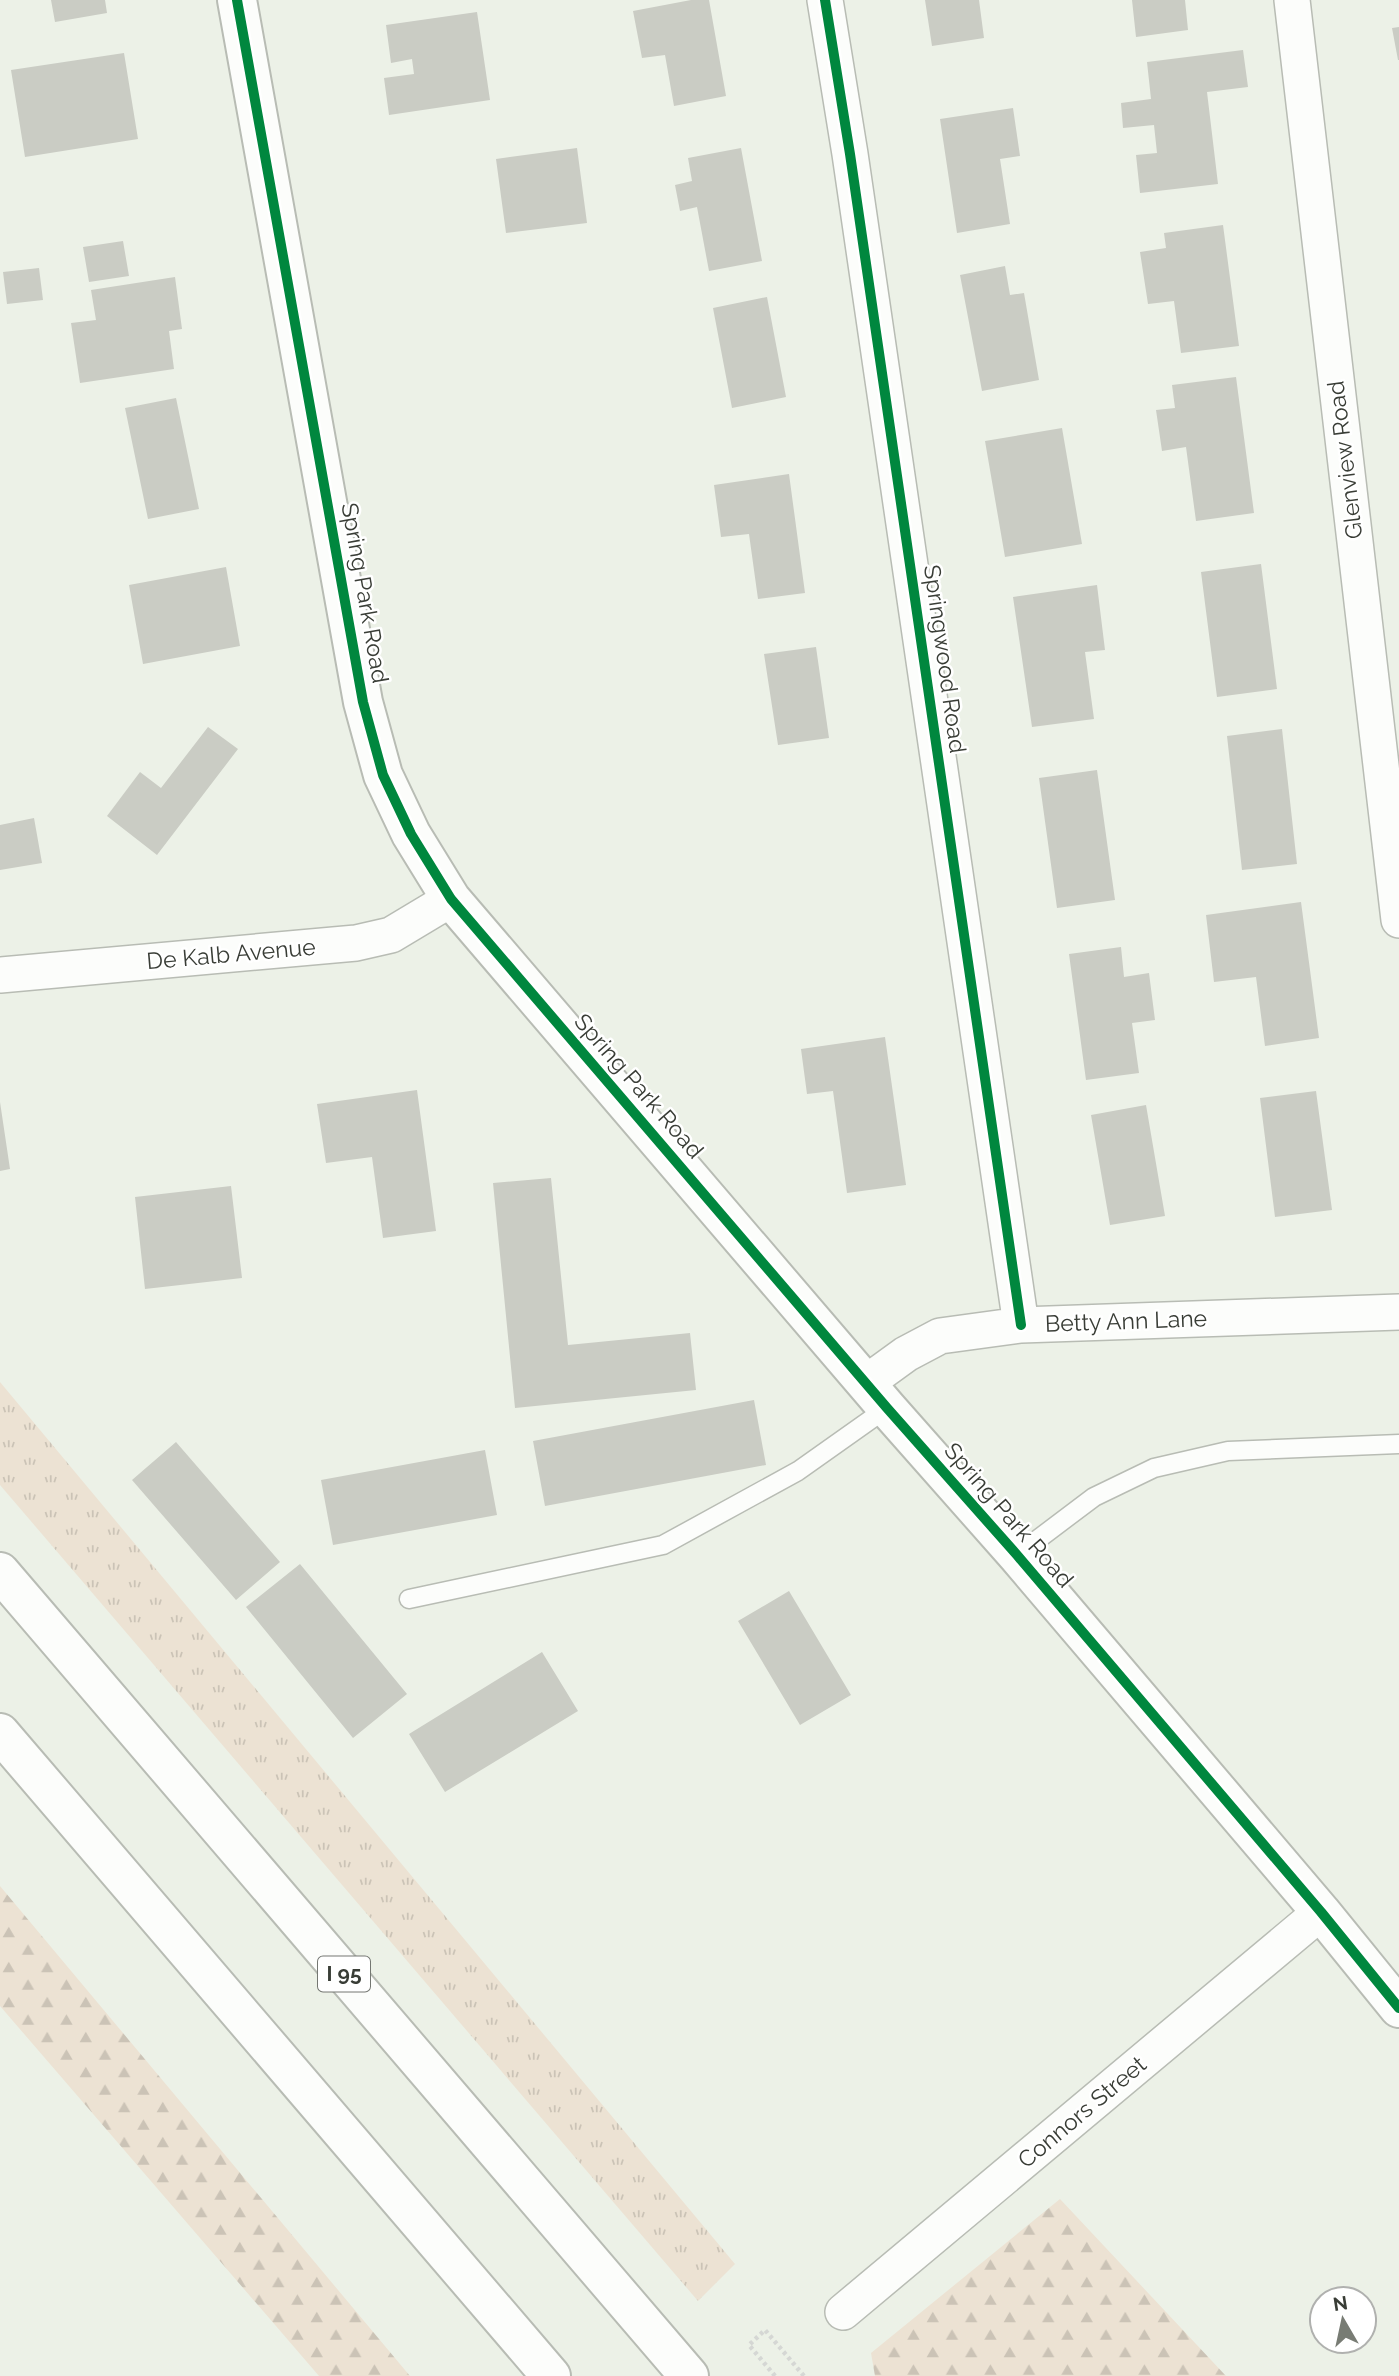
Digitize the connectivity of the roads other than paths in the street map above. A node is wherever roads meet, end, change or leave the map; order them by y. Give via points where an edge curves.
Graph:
1 (237, 0) edge
2 (825, 0) edge
3 (1292, 0) edge
4 (452, 899) junction
5 (1399, 920) edge
6 (0, 975) edge
7 (1399, 1312) edge
8 (1021, 1325) junction
9 (877, 1395) junction
10 (1399, 1444) edge
11 (1017, 1555) junction
12 (0, 1572) edge
13 (409, 1599) dead end
14 (0, 1733) edge
15 (1321, 1912) junction
16 (1399, 2008) edge
17 (843, 2312) dead end
18 (551, 2376) edge
19 (689, 2376) edge

1 - 4 main road, Spring Park Road via 363,702 383,775 411,834
2 - 8 street, Springwood Road
3 - 5 street, Glenview Road
4 - 6 street, De Kalb Avenue via 391,935 356,943
4 - 9 main road, Spring Park Road
7 - 8 street, Betty Ann Lane
8 - 9 street, Betty Ann Lane via 940,1336 906,1354
9 - 11 main road, Spring Park Road
9 - 13 lane via 798,1471 663,1545
10 - 11 lane via 1228,1451 1154,1468 1094,1497
11 - 15 main road, Spring Park Road
12 - 19 main road, I 95
14 - 18 main road
15 - 16 main road, Spring Park Road
15 - 17 street, Connors Street

